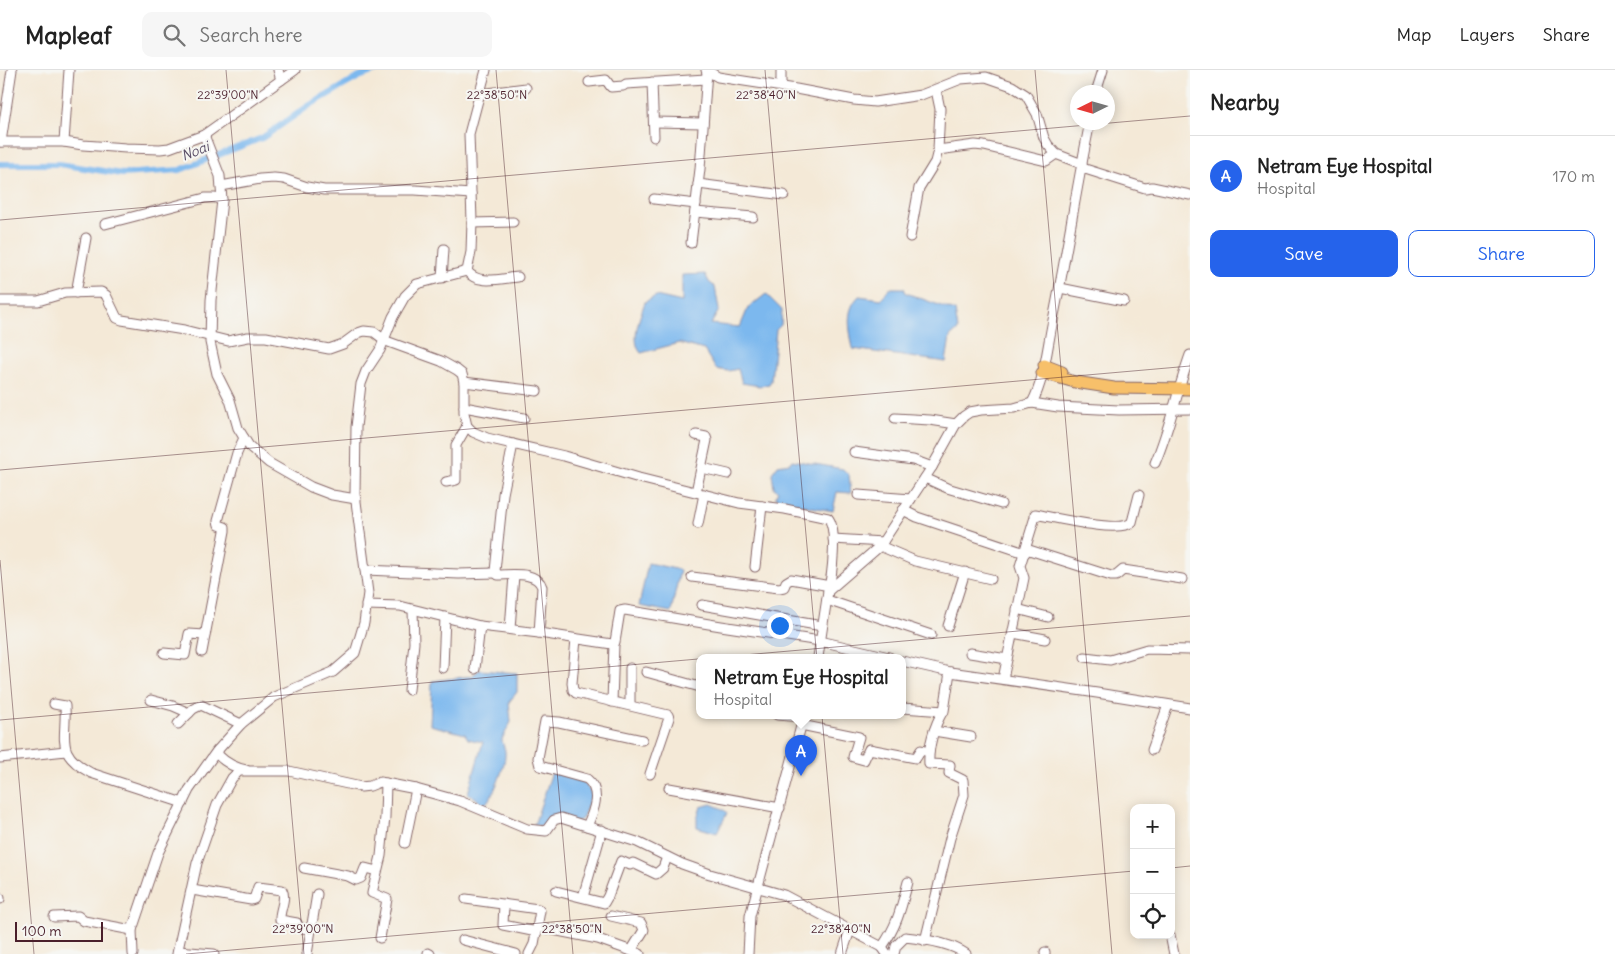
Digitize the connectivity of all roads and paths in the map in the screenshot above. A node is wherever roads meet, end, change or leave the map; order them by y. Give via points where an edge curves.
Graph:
1 (12, 70) edge
2 (69, 70) edge
3 (278, 70) edge
4 (295, 70) edge
5 (486, 70) edge
6 (781, 70) edge
7 (1103, 70) edge
8 (706, 74) edge
9 (986, 74) edge
10 (280, 80) junction
11 (589, 82) dead end
12 (652, 82) junction
13 (1098, 85) edge
14 (781, 86) junction
15 (526, 88) dead end
16 (936, 90) junction
17 (480, 94) junction
18 (654, 122) junction
19 (703, 123) junction
20 (1089, 130) edge
21 (204, 135) junction
22 (654, 137) dead end
23 (1, 142) edge
24 (64, 142) junction
25 (938, 150) junction
26 (1056, 154) junction
27 (1082, 166) junction
28 (698, 184) junction
29 (221, 186) junction
30 (470, 194) junction
31 (784, 195) dead end
32 (1190, 195) edge
33 (654, 199) dead end
34 (222, 200) junction
35 (695, 208) junction
36 (753, 217) dead end
37 (513, 222) dead end
38 (472, 223) junction
39 (105, 224) dead end
40 (910, 237) dead end
41 (86, 238) dead end
42 (691, 243) dead end
43 (444, 249) dead end
44 (467, 271) junction
45 (518, 277) dead end
46 (442, 278) junction
47 (1060, 288) junction
48 (76, 293) junction
49 (0, 301) edge
50 (1124, 301) dead end
51 (210, 338) junction
52 (384, 339) junction
53 (1190, 355) edge
54 (1043, 369) junction
55 (464, 382) junction
56 (1185, 386) edge
57 (537, 392) dead end
58 (1032, 402) junction
59 (464, 407) junction
60 (1172, 408) junction
61 (1190, 408) edge
62 (524, 418) dead end
63 (895, 418) dead end
64 (956, 424) junction
65 (467, 426) junction
66 (696, 435) dead end
67 (244, 438) junction
68 (513, 444) junction
69 (854, 452) dead end
70 (1155, 463) dead end
71 (932, 467) junction
72 (702, 468) junction
73 (728, 474) dead end
74 (925, 478) junction
75 (446, 482) dead end
76 (700, 493) junction
77 (858, 495) dead end
78 (1139, 495) dead end
79 (356, 499) junction
80 (911, 499) junction
81 (1002, 504) dead end
82 (762, 506) junction
83 (903, 510) junction
84 (698, 524) dead end
85 (833, 539) junction
86 (881, 544) junction
87 (1025, 551) junction
88 (755, 567) dead end
89 (366, 570) junction
90 (965, 572) junction
91 (496, 573) junction
92 (514, 575) junction
93 (692, 577) dead end
94 (991, 579) dead end
95 (1182, 579) dead end
96 (828, 592) junction
97 (366, 605) junction
98 (702, 605) dead end
99 (1018, 609) junction
100 (413, 610) junction
101 (445, 617) junction
102 (1048, 617) dead end
103 (480, 626) junction
104 (822, 626) junction
105 (948, 626) dead end
106 (510, 629) junction
107 (539, 633) junction
108 (1012, 633) junction
109 (931, 635) dead end
110 (205, 636) junction
111 (576, 639) junction
112 (1045, 639) dead end
113 (820, 641) junction
114 (614, 644) junction
115 (1190, 650) edge
116 (202, 652) dead end
117 (164, 653) dead end
118 (970, 653) dead end
119 (818, 654) edge
120 (876, 654) edge
121 (1085, 657) dead end
122 (1007, 659) junction
123 (906, 661) edge
124 (443, 668) dead end
125 (630, 668) dead end
126 (475, 669) dead end
127 (646, 672) dead end
128 (950, 672) junction
129 (1003, 679) junction
130 (696, 686) edge
131 (409, 690) dead end
132 (152, 700) dead end
133 (612, 702) junction
134 (54, 704) dead end
135 (630, 705) junction
136 (1168, 705) junction
137 (906, 708) edge
138 (1190, 708) edge
139 (943, 711) junction
140 (189, 713) junction
141 (803, 719) edge
142 (178, 724) dead end
143 (241, 724) junction
144 (934, 730) junction
145 (971, 737) dead end
146 (642, 740) dead end
147 (218, 750) junction
148 (1152, 750) dead end
149 (66, 751) junction
150 (929, 752) junction
151 (0, 758) edge
152 (246, 770) junction
153 (650, 774) dead end
154 (386, 783) junction
155 (669, 788) dead end
156 (416, 789) junction
157 (183, 803) junction
158 (780, 808) junction
159 (587, 826) junction
160 (602, 830) junction
161 (405, 843) dead end
162 (667, 856) junction
163 (304, 868) dead end
164 (377, 871) junction
165 (908, 882) dead end
166 (758, 888) junction
167 (192, 890) junction
168 (556, 891) dead end
169 (317, 894) dead end
170 (583, 896) junction
171 (466, 900) dead end
172 (504, 904) junction
173 (611, 916) dead end
174 (54, 917) dead end
175 (312, 929) junction
176 (132, 930) junction
177 (538, 930) junction
178 (850, 930) junction
179 (380, 938) dead end
180 (1171, 939) edge
181 (463, 940) dead end
182 (925, 941) junction
183 (885, 951) edge
184 (178, 952) edge
185 (636, 953) edge
186 (132, 954) edge
187 (214, 954) edge
188 (307, 954) edge
189 (516, 954) edge
190 (529, 954) edge
191 (748, 954) edge
192 (842, 954) edge
193 (894, 954) edge
194 (966, 954) edge
195 (1173, 954) edge

1 - 23 street
2 - 24 street
3 - 10 street
4 - 10 street
5 - 17 street
6 - 14 street
7 - 13 street
8 - 12 street
8 - 14 street
8 - 19 street
9 - 16 street via 961,79
9 - 26 street via 1026,95 1037,114 1044,138
10 - 21 street
11 - 12 street via 606,80 610,87
12 - 18 street
14 - 16 street via 875,102
15 - 17 street
16 - 25 street via 940,110
17 - 30 street via 469,134
18 - 19 street
18 - 22 street
19 - 28 street
20 - 27 street
21 - 24 street via 160,149
21 - 29 street
23 - 24 street
25 - 26 street via 975,145 1046,161
25 - 40 street via 935,162 919,188
26 - 27 street
27 - 32 street via 1145,188
27 - 47 street
28 - 31 street
28 - 35 street
29 - 30 street via 274,178 324,190
29 - 34 street
30 - 38 street
33 - 35 street
34 - 39 street via 198,200
34 - 51 street
35 - 36 street
35 - 42 street
37 - 38 street
38 - 44 street
41 - 48 street
43 - 46 street
44 - 45 street via 480,280
44 - 46 street
46 - 52 street via 418,284 405,296
47 - 50 street
47 - 54 street
48 - 49 street via 38,301
48 - 51 street via 101,292 106,295 117,318 122,320 184,330
51 - 52 street via 228,342 266,336 329,348 343,344 364,331 374,332
51 - 67 street via 217,374
52 - 55 street via 441,361 462,374
52 - 79 street via 361,384 356,427
53 - 56 street
54 - 56 main road via 1105,381
54 - 58 street via 1038,392
55 - 57 street
55 - 59 street
56 - 60 street
58 - 60 street via 1058,407 1118,410
58 - 64 street via 1014,408 970,412
59 - 62 street
59 - 65 street
60 - 61 street
60 - 70 street via 1168,432
63 - 64 street
64 - 71 street
65 - 68 street via 487,438
65 - 75 street via 456,445 456,480
66 - 72 street via 707,440
67 - 79 street via 270,464 311,487
67 - 110 street via 218,521 226,531
68 - 76 street
68 - 91 street via 503,494
69 - 71 street via 913,460
71 - 74 street
72 - 73 street
72 - 76 street
74 - 80 street
74 - 81 street
76 - 82 street
76 - 84 street
77 - 80 street
78 - 87 street via 1132,522 1126,527 1035,514
79 - 89 street
80 - 83 street
82 - 85 street via 828,518 833,528
82 - 88 street
83 - 86 street
83 - 87 street
85 - 86 street
85 - 96 street
86 - 90 street via 915,560
86 - 96 street
87 - 95 street via 1112,576 1123,570
87 - 99 street via 1020,566 1024,578
89 - 91 street
89 - 97 street
90 - 94 street
90 - 105 street
91 - 92 street
92 - 106 street
92 - 107 street via 540,580
93 - 96 street via 779,588 791,579
96 - 104 street
96 - 109 street
97 - 100 street
97 - 143 street via 355,653 333,672 274,696
98 - 104 street
99 - 102 street
99 - 108 street
100 - 101 street
100 - 131 street via 414,643
101 - 103 street
101 - 124 street
103 - 106 street
103 - 126 street
104 - 113 street
106 - 107 street
107 - 111 street
108 - 112 street
108 - 122 street
110 - 116 street
110 - 117 street via 189,634 183,655
111 - 114 street
111 - 133 street via 573,690
113 - 114 street via 625,610 620,611
113 - 119 street
113 - 120 street
114 - 133 street
115 - 121 street via 1147,649 1110,660
118 - 122 street
122 - 129 street
123 - 128 street
125 - 135 street
127 - 130 street
128 - 129 street
128 - 139 street
129 - 136 street
132 - 140 street
133 - 135 street
134 - 149 street via 65,706 63,736
135 - 153 street via 665,714 669,718
136 - 138 street
136 - 148 street
137 - 139 street
139 - 144 street
140 - 142 street
140 - 143 street via 201,705
141 - 150 street via 860,737 853,758 864,760 869,750 916,758 921,750
141 - 158 street
143 - 147 street
144 - 145 street
144 - 150 street
146 - 159 street via 546,721 538,758 540,766 591,782 596,798
147 - 152 street via 221,758
147 - 157 street
149 - 151 street
149 - 157 street via 80,767 91,773
150 - 182 street via 929,764 950,765 949,773 963,780 964,795
152 - 154 street via 289,771 361,786
152 - 167 street via 232,778 217,805 197,863
154 - 156 street
154 - 164 street
155 - 158 street
156 - 159 street via 460,801 527,829 546,831 554,820 562,818
156 - 161 street
157 - 176 street via 158,854
158 - 166 street
159 - 160 street
160 - 162 street
160 - 170 street
162 - 166 street via 710,874
162 - 170 street via 663,868 656,874 634,863 630,865 621,861 604,902
163 - 164 street via 356,880 361,878 364,868
164 - 179 street via 372,893 387,899
165 - 183 street via 900,916
166 - 178 street via 784,895
166 - 191 street via 750,916
167 - 175 street via 251,900 258,887 282,890 280,920 297,922 300,928
167 - 184 street
168 - 170 street
169 - 175 street
171 - 172 street
172 - 177 street via 538,909
172 - 177 street via 503,925
173 - 185 street via 641,923 644,930
174 - 176 street via 78,916
175 - 188 street
176 - 186 street
177 - 185 street via 598,939
177 - 190 street
178 - 183 street
178 - 192 street
180 - 195 street
181 - 189 street
182 - 193 street via 905,938 896,946
182 - 194 street via 960,949
184 - 187 street

